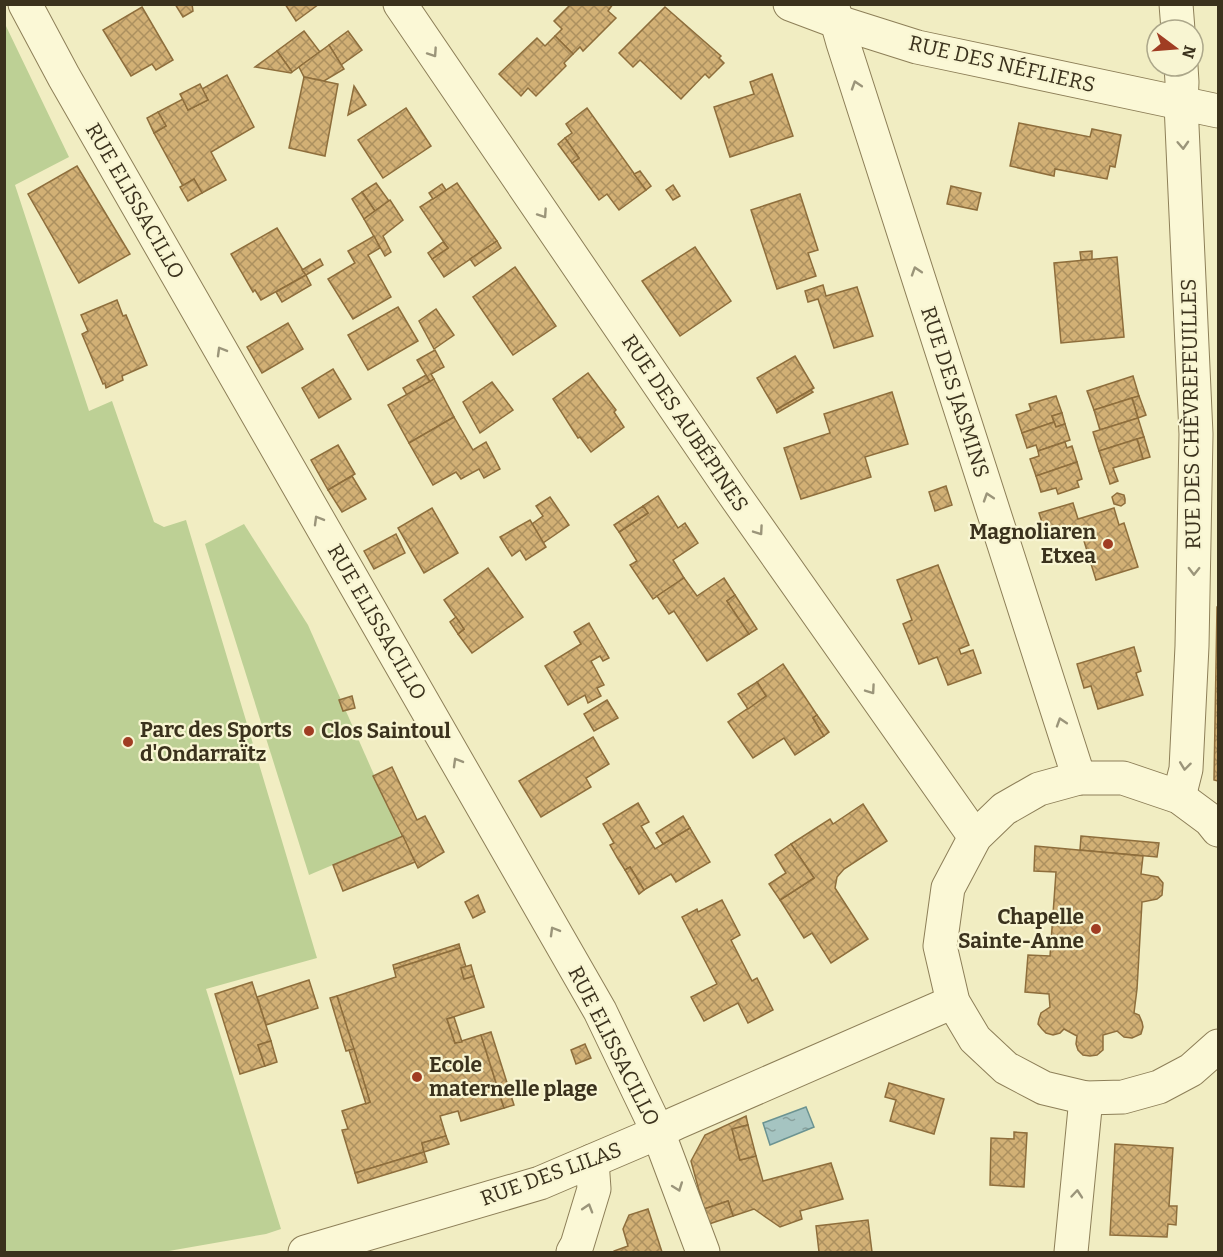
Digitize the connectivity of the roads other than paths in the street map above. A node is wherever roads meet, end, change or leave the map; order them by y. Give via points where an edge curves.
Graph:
1 (25, 4) edge
2 (400, 4) edge
3 (790, 4) edge
4 (835, 13) edge
5 (1182, 78) edge
6 (1181, 104) junction
7 (1218, 111) edge
8 (1079, 778) junction
9 (1179, 797) junction
10 (1218, 830) edge
11 (975, 837) junction
12 (953, 1002) junction
13 (1218, 1046) edge
14 (1086, 1098) junction
15 (658, 1132) junction
16 (592, 1161) junction
17 (305, 1252) edge
18 (573, 1252) edge
19 (703, 1252) edge
20 (1071, 1252) edge

15 -> 1 street, RUE ELISSACILLO via 600,1011
2 -> 11 street, RUE DES AUBÉPINES via 730,490
3 - 4 street, RUE DES NÉFLIERS
4 - 6 street, RUE DES NÉFLIERS via 917,47
8 -> 4 street, RUE DES JASMINS
5 - 6 street, RUE DES CHÈVREFEUILLES
6 - 7 street, RUE DES NÉFLIERS
6 -> 9 street, RUE DES CHÈVREFEUILLES via 1196,434 1192,646 1186,769
8 - 9 street via 1122,778
8 - 11 street via 1039,789 1004,809
9 - 10 street
11 - 12 street via 948,888 940,946
12 - 14 street via 975,1039 1006,1068 1044,1088
12 - 15 street, RUE DES LILAS
13 - 14 street via 1191,1070 1159,1087 1123,1097
20 -> 14 street
15 - 16 street, RUE DES LILAS
15 -> 19 street, RUE ELISSACILLO
16 - 17 street, RUE DES LILAS via 540,1183
18 -> 16 street via 594,1189

